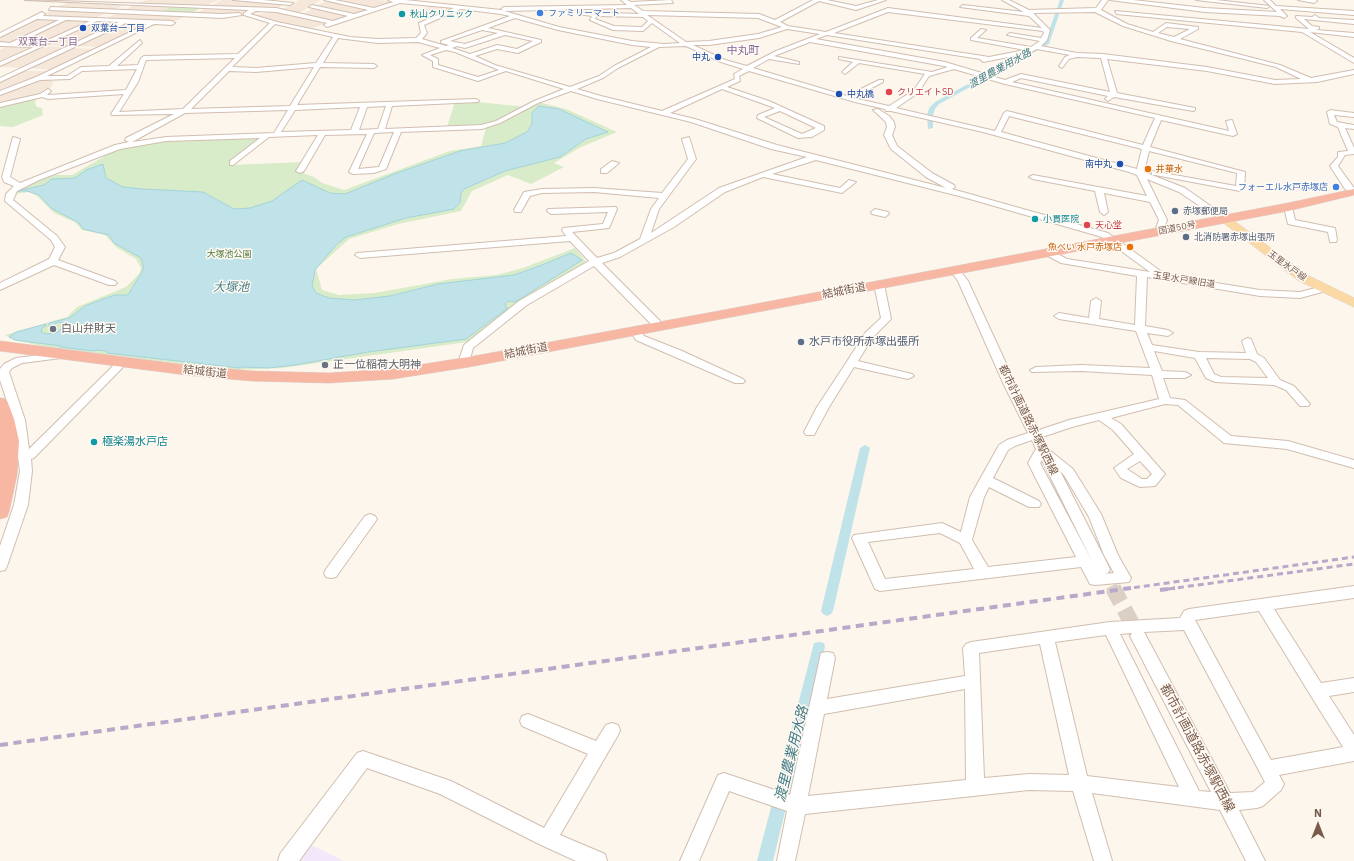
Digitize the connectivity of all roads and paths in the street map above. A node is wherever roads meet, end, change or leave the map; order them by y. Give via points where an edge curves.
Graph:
1 (28, 0) edge
2 (142, 0) edge
3 (236, 0) edge
4 (327, 0) edge
5 (391, 0) edge
6 (816, 0) edge
7 (820, 0) edge
8 (883, 0) edge
9 (1005, 0) edge
10 (1105, 0) edge
11 (1113, 0) edge
12 (1199, 0) edge
13 (1267, 0) edge
14 (1289, 0) edge
15 (1301, 0) edge
16 (1313, 0) edge
17 (292, 1) edge
18 (403, 1) edge
19 (67, 2) junction
20 (671, 2) dead end
21 (628, 3) edge
22 (132, 4) junction
23 (318, 4) dead end
24 (206, 7) junction
25 (312, 7) junction
26 (569, 7) junction
27 (963, 7) dead end
28 (1273, 7) junction
29 (459, 8) junction
30 (51, 9) junction
31 (255, 9) junction
32 (376, 9) junction
33 (1293, 9) junction
34 (276, 10) junction
35 (1096, 10) junction
36 (1309, 10) junction
37 (1318, 10) junction
38 (743, 11) dead end
39 (1221, 11) junction
40 (115, 12) junction
41 (495, 12) junction
42 (1117, 12) dead end
43 (1029, 13) junction
44 (1354, 13) edge
45 (246, 14) junction
46 (642, 14) junction
47 (1282, 14) junction
48 (190, 15) junction
49 (298, 15) junction
50 (596, 15) junction
51 (754, 15) junction
52 (355, 16) junction
53 (516, 16) junction
54 (625, 16) junction
55 (35, 17) junction
56 (66, 18) junction
57 (1317, 19) junction
58 (98, 20) junction
59 (127, 21) junction
60 (651, 21) junction
61 (1223, 21) junction
62 (153, 22) junction
63 (776, 22) junction
64 (1354, 22) edge
65 (334, 23) junction
66 (272, 24) dead end
67 (787, 27) junction
68 (481, 28) junction
69 (630, 28) junction
70 (1301, 29) junction
71 (310, 30) junction
72 (984, 30) dead end
73 (1046, 30) junction
74 (1354, 31) edge
75 (506, 33) junction
76 (830, 33) junction
77 (1153, 34) junction
78 (0, 35) edge
79 (1010, 35) dead end
80 (1354, 35) edge
81 (336, 36) junction
82 (418, 40) junction
83 (809, 40) junction
84 (1044, 40) junction
85 (1173, 40) junction
86 (140, 42) dead end
87 (0, 44) edge
88 (11, 44) junction
89 (457, 44) junction
90 (686, 44) junction
91 (659, 45) junction
92 (40, 46) junction
93 (72, 47) junction
94 (100, 48) junction
95 (1037, 48) junction
96 (0, 49) edge
97 (446, 49) junction
98 (507, 49) junction
99 (1228, 54) junction
100 (1077, 55) junction
101 (241, 56) junction
102 (1103, 56) junction
103 (768, 57) junction
104 (1220, 57) dead end
105 (840, 58) dead end
106 (1245, 58) junction
107 (990, 59) junction
108 (471, 60) junction
109 (479, 60) junction
110 (857, 61) junction
111 (1239, 61) dead end
112 (1354, 61) edge
113 (1210, 63) dead end
114 (0, 64) edge
115 (1218, 64) dead end
116 (319, 65) junction
117 (464, 65) dead end
118 (374, 66) dead end
119 (1062, 66) dead end
120 (141, 67) junction
121 (957, 67) junction
122 (0, 68) edge
123 (111, 68) junction
124 (228, 68) junction
125 (24, 69) junction
126 (750, 69) junction
127 (449, 70) junction
128 (504, 70) junction
129 (54, 71) junction
130 (845, 72) dead end
131 (1354, 72) edge
132 (930, 73) junction
133 (771, 76) junction
134 (38, 78) junction
135 (58, 79) junction
136 (0, 80) edge
137 (1310, 80) junction
138 (881, 81) dead end
139 (1005, 82) junction
140 (724, 88) junction
141 (569, 89) junction
142 (0, 93) edge
143 (42, 95) junction
144 (126, 95) junction
145 (1113, 95) junction
146 (848, 98) junction
147 (476, 101) dead end
148 (58, 102) dead end
149 (390, 103) junction
150 (365, 104) junction
151 (870, 104) junction
152 (1102, 104) junction
153 (0, 105) edge
154 (293, 107) junction
155 (890, 108) junction
156 (779, 109) junction
157 (1193, 109) dead end
158 (185, 111) junction
159 (663, 114) junction
160 (882, 114) junction
161 (1354, 115) edge
162 (1159, 117) junction
163 (1230, 122) dead end
164 (1341, 126) junction
165 (1354, 127) edge
166 (398, 131) junction
167 (354, 132) junction
168 (371, 132) junction
169 (381, 132) junction
170 (997, 133) junction
171 (323, 134) junction
172 (276, 135) junction
173 (266, 136) junction
174 (16, 139) dead end
175 (686, 139) dead end
176 (118, 147) junction
177 (1146, 148) junction
178 (820, 157) junction
179 (233, 163) dead end
180 (616, 163) dead end
181 (300, 171) dead end
182 (604, 171) dead end
183 (1140, 172) junction
184 (762, 174) junction
185 (1033, 177) dead end
186 (852, 182) dead end
187 (19, 185) junction
188 (0, 188) edge
189 (1099, 190) junction
190 (1354, 192) edge
191 (966, 195) junction
192 (664, 196) junction
193 (1154, 200) junction
194 (1288, 207) junction
195 (518, 210) dead end
196 (551, 211) dead end
197 (875, 212) dead end
198 (1104, 212) dead end
199 (885, 214) dead end
200 (1226, 219) junction
201 (1159, 231) junction
202 (572, 238) junction
203 (644, 239) junction
204 (1111, 240) junction
205 (1333, 240) dead end
206 (1047, 252) junction
207 (360, 255) dead end
208 (53, 261) junction
209 (594, 262) junction
210 (955, 270) junction
211 (1142, 273) junction
212 (1163, 277) junction
213 (112, 283) dead end
214 (879, 284) junction
215 (0, 286) edge
216 (1323, 289) junction
217 (1096, 301) dead end
218 (1354, 303) edge
219 (1059, 316) dead end
220 (1094, 321) junction
221 (659, 326) junction
222 (1140, 328) junction
223 (635, 331) junction
224 (1168, 333) dead end
225 (1247, 341) dead end
226 (0, 346) edge
227 (1147, 347) junction
228 (34, 351) junction
229 (64, 355) junction
230 (1199, 355) junction
231 (0, 356) edge
232 (1252, 356) junction
233 (123, 362) junction
234 (468, 362) junction
235 (852, 363) junction
236 (1036, 370) dead end
237 (1157, 373) junction
238 (1185, 375) dead end
239 (908, 376) dead end
240 (739, 381) dead end
241 (1276, 382) junction
242 (1165, 401) junction
243 (0, 403) edge
244 (1304, 404) dead end
245 (1102, 417) junction
246 (810, 432) dead end
247 (1034, 435) junction
248 (1042, 450) junction
249 (1141, 455) dead end
250 (25, 456) junction
251 (1354, 464) edge
252 (986, 480) junction
253 (1034, 504) dead end
254 (0, 512) edge
255 (370, 519) dead end
256 (966, 540) junction
257 (1084, 561) junction
258 (0, 566) edge
259 (1103, 569) tunnel mouth
260 (331, 573) dead end
261 (984, 573) junction
262 (1354, 592) edge
263 (1264, 606) junction
264 (1188, 624) junction
265 (1110, 628) junction
266 (1138, 636) tunnel mouth
267 (1046, 638) junction
268 (827, 658) dead end
269 (973, 681) junction
270 (1354, 685) edge
271 (1317, 691) junction
272 (818, 708) junction
273 (528, 722) dead end
274 (612, 730) dead end
275 (600, 751) junction
276 (1354, 751) edge
277 (1267, 769) junction
278 (1080, 783) junction
279 (975, 787) junction
280 (1193, 797) junction
281 (1226, 802) junction
282 (797, 806) junction
283 (548, 839) junction
284 (287, 861) edge
285 (598, 861) edge
286 (689, 861) edge
287 (786, 861) edge
288 (1103, 861) edge
289 (1256, 861) edge

1 - 19 street
2 - 22 street
3 - 17 street
4 - 32 street
5 - 18 street
6 - 63 street
7 - 8 street via 856,8
9 - 43 street
10 - 35 street via 1100,9
11 - 39 street
12 - 28 street
13 - 28 street
14 - 33 street
15 - 16 street
16 - 37 street
17 - 34 street
18 - 29 street
18 - 32 street
19 - 22 street
19 - 30 street
20 - 21 street
21 - 26 street
21 - 46 street
22 - 24 street
22 - 40 street
23 - 25 street
24 - 31 street
24 - 48 street
25 - 49 street
25 - 52 street
26 - 41 street via 511,8
26 - 50 street via 570,11 578,14
27 - 43 street
28 - 33 street
28 - 47 street
29 - 41 street
29 - 82 street via 421,24 424,33
30 - 40 street
30 - 55 street
31 - 34 street
31 - 45 street
32 - 52 street
33 - 36 street
34 - 49 street
35 - 43 street
35 - 77 street via 1125,25
36 - 37 street
36 - 57 street
37 - 44 street
38 - 51 street
39 - 47 street
39 - 61 street
40 - 48 street
40 - 58 street
41 - 53 street
42 - 61 street
43 - 73 street
45 - 48 street
45 - 71 street
46 - 51 street
46 - 54 street
46 - 60 street
47 - 70 street
48 - 62 street via 175,23
49 - 65 street
50 - 54 street
50 - 69 street via 592,19 613,28
51 - 63 street
52 - 65 street
53 - 68 street
53 - 91 street via 570,31 632,43
54 - 69 street via 634,23
55 - 56 street
55 - 78 street
56 - 58 street
56 - 88 street
57 - 64 street
57 - 74 street via 1298,17 1311,28
58 - 59 street
58 - 92 street
59 - 62 street
59 - 93 street
60 - 69 street via 643,29
60 - 90 street
61 - 70 street
62 - 94 street
63 - 67 street
65 - 71 street
66 - 101 street
67 - 76 street
67 - 90 street via 759,36
68 - 75 street
68 - 89 street via 443,42
70 - 80 street
70 - 112 street
71 - 81 street
72 - 95 street via 973,39
73 - 76 street via 888,10
73 - 84 street
75 - 89 street via 465,46
75 - 98 street via 539,41 518,51
76 - 83 street
76 - 107 street
77 - 85 street
77 - 85 street via 1166,25 1196,28
79 - 84 street
81 - 82 street via 378,41
81 - 116 street
82 - 97 street
83 - 103 street
83 - 121 street
84 - 95 street
85 - 99 street
86 - 123 street
87 - 88 street
88 - 92 street
88 - 96 street
89 - 97 street
90 - 91 street
90 - 126 street
91 - 141 street via 601,77
92 - 93 street
92 - 114 street
93 - 94 street
93 - 125 street
94 - 129 street
95 - 100 street
95 - 107 street
97 - 108 street
97 - 127 street via 425,55 436,60 435,66
98 - 108 street via 497,47
98 - 109 street
99 - 104 street
99 - 106 street
100 - 102 street
100 - 119 street via 1067,58
101 - 120 street via 144,58
101 - 124 street
102 - 137 street via 1230,72 1275,82
102 - 145 street
103 - 126 street
103 - 133 street via 797,63
105 - 110 street
106 - 111 street
106 - 137 street via 1278,66
107 - 121 street
108 - 109 street
109 - 128 street
110 - 130 street
110 - 132 street
113 - 115 street
116 - 118 street
116 - 124 street via 256,70
116 - 154 street
117 - 127 street
120 - 123 street
120 - 144 street
121 - 132 street
121 - 139 street
122 - 125 street
123 - 135 street via 81,69 68,78
124 - 158 street
125 - 129 street
125 - 136 street
126 - 133 street
126 - 140 street via 736,75 738,80
127 - 128 street via 478,79
128 - 141 street
129 - 134 street
131 - 137 street
132 - 155 street via 922,80 916,92
133 - 146 street
134 - 135 street
134 - 142 street
135 - 143 street via 52,88
138 - 146 street
139 - 145 street via 1021,76
139 - 152 street
140 - 156 street via 767,102
140 - 159 street
141 - 159 street
141 - 166 street via 482,127
143 - 144 street
143 - 153 street
144 - 148 street
144 - 158 street via 114,114
145 - 152 street
145 - 157 street
146 - 151 street
147 - 149 street
149 - 150 street
149 - 169 street
150 - 154 street
150 - 167 street
151 - 155 street
151 - 160 street
152 - 162 street
154 - 158 street
154 - 172 street
155 - 160 street
155 - 170 street
156 - 156 street via 800,118 821,128 809,135 801,136 760,118
158 - 176 street
159 - 178 street
160 - 191 street via 890,122 888,135 894,147 930,176
161 - 164 street via 1330,112 1334,124
162 - 163 street via 1233,134
162 - 177 street
164 - 165 street
164 - 190 street via 1352,152 1341,154 1342,157 1334,166
166 - 168 street via 382,169 353,172
166 - 169 street
167 - 168 street
167 - 171 street
168 - 169 street
170 - 177 street via 1007,113
170 - 183 street
171 - 172 street
171 - 181 street
172 - 173 street
173 - 176 street via 152,140
173 - 179 street
174 - 187 street via 6,176 7,180
175 - 192 street via 692,159
176 - 187 street
177 - 183 street
177 - 183 street via 1241,172 1240,188
178 - 184 street
178 - 191 street
180 - 182 street
183 - 193 street
183 - 200 street via 1182,190
184 - 186 street via 842,191
184 - 203 street via 722,190 671,226
185 - 189 street
187 - 188 street
187 - 208 street via 10,194 9,201 57,242 60,247
189 - 193 street
189 - 198 street
190 - 194 highway, 国道50号
191 - 204 street via 1063,222 1104,235
192 - 195 street via 594,190 542,191 527,194
192 - 203 street via 655,209
193 - 201 street via 1163,220
194 - 200 highway, 国道50号
194 - 205 street via 1291,222 1332,230
196 - 202 street via 613,209 606,226 566,230
197 - 199 street
200 - 201 highway, 国道50号
200 - 216 main road, 玉里水戸線 via 1292,271
201 - 204 highway, 国道50号
202 - 207 street
202 - 209 street
203 - 209 street via 617,255
204 - 206 highway, 国道50号
204 - 212 street
206 - 210 highway, 結城街道
206 - 211 street, 玉里水戸線旧道 via 1064,261
208 - 213 street
208 - 215 street
209 - 221 street
209 - 234 street via 523,303 468,347 464,360
210 - 214 highway, 結城街道
210 - 247 street, 都市計画道路赤塚駅西線 via 963,281
211 - 212 street, 玉里水戸線旧道
211 - 222 street
212 - 216 street, 玉里水戸線旧道 via 1274,294 1300,295
214 - 221 highway, 結城街道
214 - 235 street via 886,319 869,335
216 - 218 main road, 玉里水戸線
217 - 220 street
219 - 220 street
220 - 222 street
221 - 223 highway, 結城街道
222 - 224 street
222 - 227 street
223 - 234 highway, 結城街道
223 - 240 street via 640,338
225 - 232 street
226 - 228 highway, 結城街道
227 - 230 street
227 - 237 street
228 - 229 highway, 結城街道
228 - 231 highway
229 - 233 highway, 結城街道
229 - 250 street via 20,360 8,366 3,372 19,420
230 - 232 street
230 - 241 street via 1210,376 1219,380
232 - 241 street via 1260,360
233 - 234 highway, 結城街道 via 223,374 309,379 393,374
233 - 250 street via 30,455
235 - 239 street
235 - 246 street
236 - 237 street via 1081,368
237 - 238 street
237 - 242 street
241 - 244 street via 1290,388
242 - 245 street
242 - 251 street via 1181,402 1188,406 1228,440 1288,445
243 - 254 highway via 10,441 8,475
245 - 247 street
245 - 249 street via 1117,426
247 - 248 street, 都市計画道路赤塚駅西線
247 - 252 street via 1003,448
248 - 257 street via 1034,463
248 - 257 street via 1069,472 1096,517 1111,555 1124,578 1095,580
248 - 259 street, 都市計画道路赤塚駅西線
250 - 258 street via 22,505
252 - 253 street
252 - 256 street via 977,497
255 - 260 street
256 - 261 street
256 - 261 street via 942,528 859,538 880,585
257 - 261 street
262 - 263 street
263 - 264 street via 1189,615
263 - 271 street
264 - 265 street
264 - 277 street
265 - 267 street
265 - 280 street
266 - 281 street, 都市計画道路赤塚駅西線
267 - 269 street via 971,648
267 - 278 street
268 - 272 street
269 - 272 street
269 - 279 street
270 - 271 street
271 - 276 street
272 - 282 street
273 - 275 street
274 - 275 street
275 - 283 street
276 - 277 street
277 - 281 street via 1275,784 1257,800
278 - 279 street via 1030,782
278 - 280 street
278 - 288 street
279 - 282 street
280 - 281 street
281 - 289 street, 都市計画道路赤塚駅西線
282 - 286 street via 724,781
282 - 287 street
283 - 284 street via 445,787 363,759
283 - 285 street

